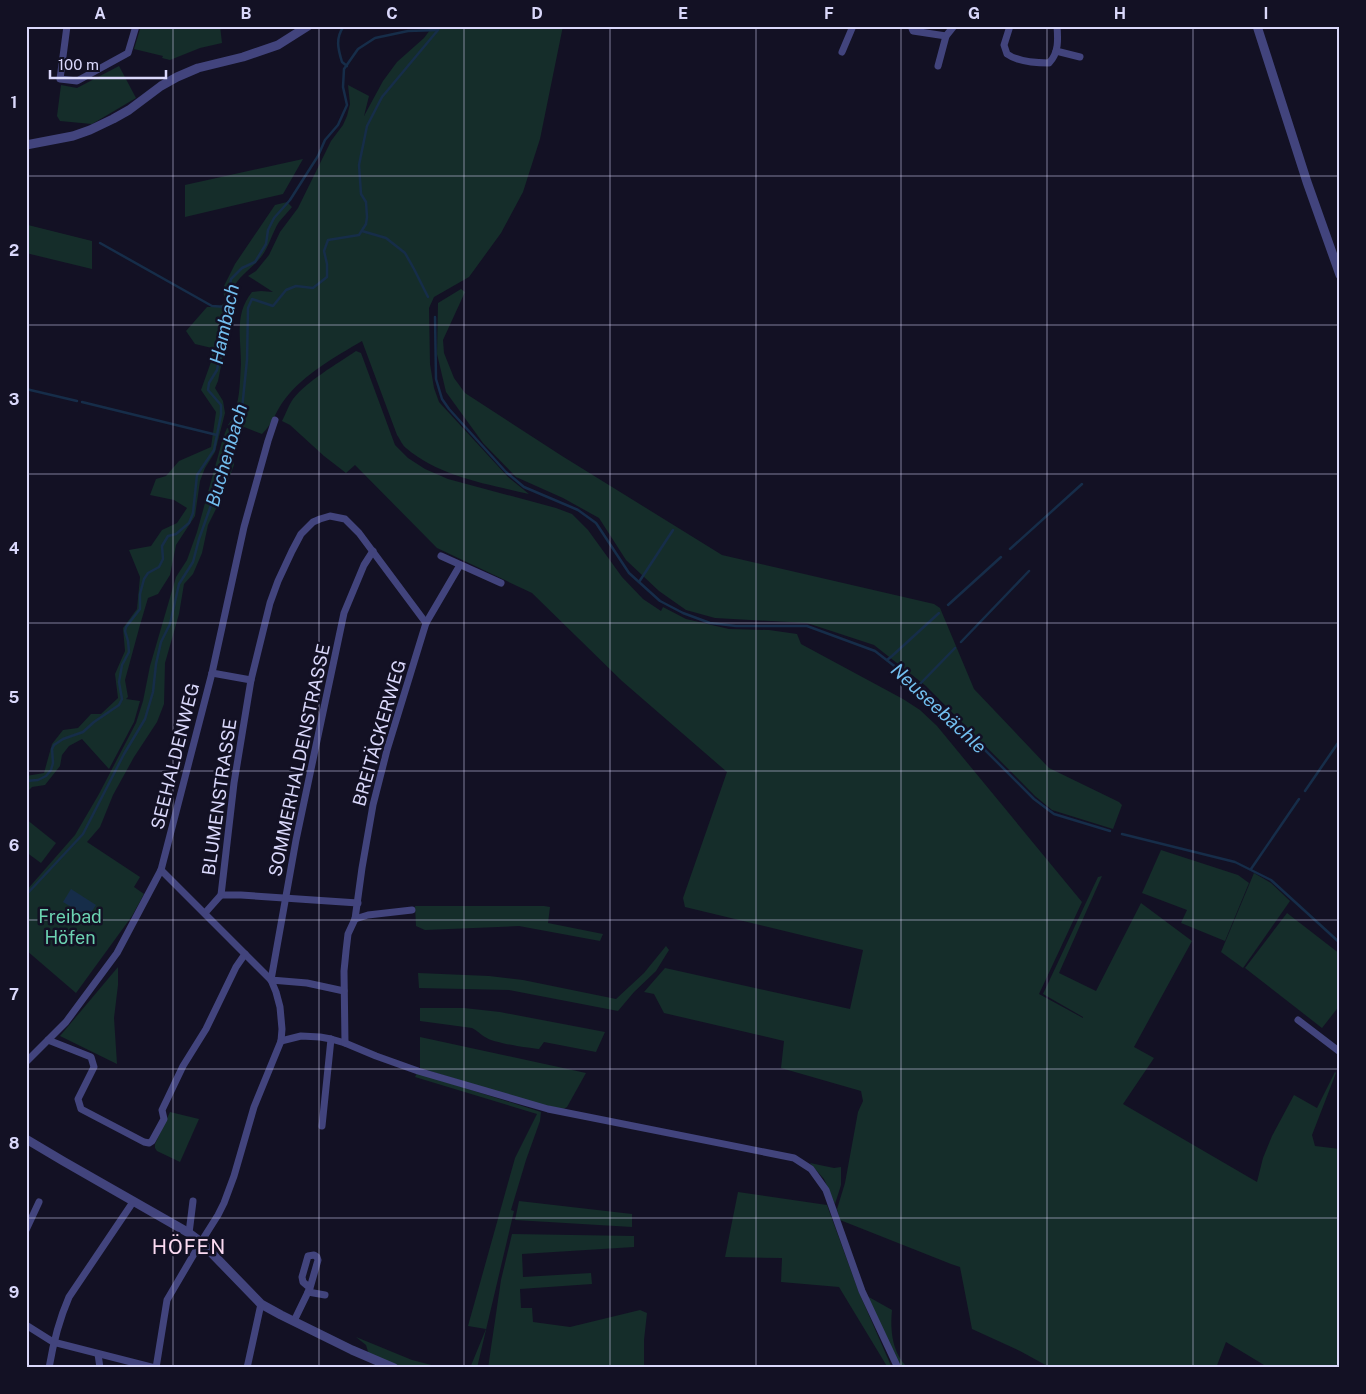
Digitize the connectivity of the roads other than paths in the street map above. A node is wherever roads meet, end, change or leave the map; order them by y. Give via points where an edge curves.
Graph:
1 (67, 26) edge
2 (136, 26) edge
3 (308, 26) edge
4 (853, 26) edge
5 (911, 26) edge
6 (954, 26) edge
7 (1010, 26) edge
8 (1057, 26) edge
9 (1257, 26) edge
10 (946, 36) junction
11 (1056, 51) junction
12 (842, 52) dead end
13 (1080, 57) dead end
14 (938, 66) dead end
15 (26, 144) edge
16 (1340, 275) edge
17 (275, 420) dead end
18 (373, 551) junction
19 (441, 556) dead end
20 (460, 565) junction
21 (501, 583) dead end
22 (426, 623) junction
23 (212, 673) junction
24 (251, 680) junction
25 (161, 870) junction
26 (221, 895) junction
27 (286, 898) junction
28 (358, 903) junction
29 (412, 910) dead end
30 (205, 913) junction
31 (355, 919) junction
32 (246, 954) junction
33 (271, 980) junction
34 (344, 992) junction
35 (1298, 1020) dead end
36 (331, 1039) junction
37 (48, 1040) junction
38 (281, 1041) junction
39 (345, 1042) junction
40 (1340, 1052) edge
41 (26, 1062) edge
42 (322, 1126) dead end
43 (26, 1138) edge
44 (193, 1201) dead end
45 (39, 1202) dead end
46 (134, 1202) junction
47 (26, 1230) edge
48 (189, 1233) junction
49 (201, 1242) junction
50 (325, 1295) dead end
51 (261, 1304) junction
52 (294, 1321) junction
53 (26, 1325) edge
54 (53, 1342) junction
55 (98, 1354) junction
56 (49, 1368) edge
57 (100, 1368) edge
58 (156, 1368) edge
59 (247, 1368) edge
60 (394, 1368) edge
61 (898, 1368) edge

1 - 2 street via 60,79 77,81 128,53
3 - 15 street via 278,45 177,77 113,120 90,130
4 - 12 street
5 - 10 street via 913,31
6 - 10 street
7 - 11 street via 1004,45 1012,58 1049,63
8 - 11 street
9 - 16 street
10 - 14 street
11 - 13 street
17 - 23 street, SEEHALDENWEG via 244,527
18 - 22 street, BLUMENSTRASSE
18 - 24 street, BLUMENSTRASSE via 345,519 330,516 306,527 270,603
18 - 27 street, SOMMERHALDENSTRASSE via 344,613
19 - 20 street
20 - 21 street
20 - 22 street, BREITÄCKERWEG
22 - 28 street, BREITÄCKERWEG via 376,790
23 - 24 street
23 - 25 street, SEEHALDENWEG
24 - 26 street, BLUMENSTRASSE
25 - 30 street
25 - 37 street, SEEHALDENWEG via 117,953 75,1011
26 - 27 street
26 - 30 street, BLUMENSTRASSE
27 - 28 street
27 - 33 street, SOMMERHALDENSTRASSE
28 - 31 street, BREITÄCKERWEG
29 - 31 street
30 - 32 street
31 - 34 street, BREITÄCKERWEG via 348,934
32 - 33 street
32 - 37 street via 183,1066 162,1110 164,1119 149,1143 81,1109 78,1099 94,1066 90,1057
33 - 34 street via 307,983
33 - 38 street via 280,1007
34 - 39 street, BREITÄCKERWEG
35 - 40 street
36 - 38 street via 301,1036
36 - 39 street
36 - 42 street
37 - 41 street, SEEHALDENWEG
38 - 49 street via 254,1107 224,1203
39 - 61 street via 418,1071 566,1113 794,1158 811,1169 826,1190 862,1291
43 - 46 street
44 - 48 street
45 - 47 street
46 - 48 street
46 - 54 street via 69,1298
48 - 49 street
49 - 51 street
49 - 58 street via 167,1300
50 - 52 street via 309,1290
51 - 52 street
51 - 59 street
52 - 60 street
53 - 54 street
54 - 55 street
54 - 56 street
55 - 57 street
55 - 58 street

